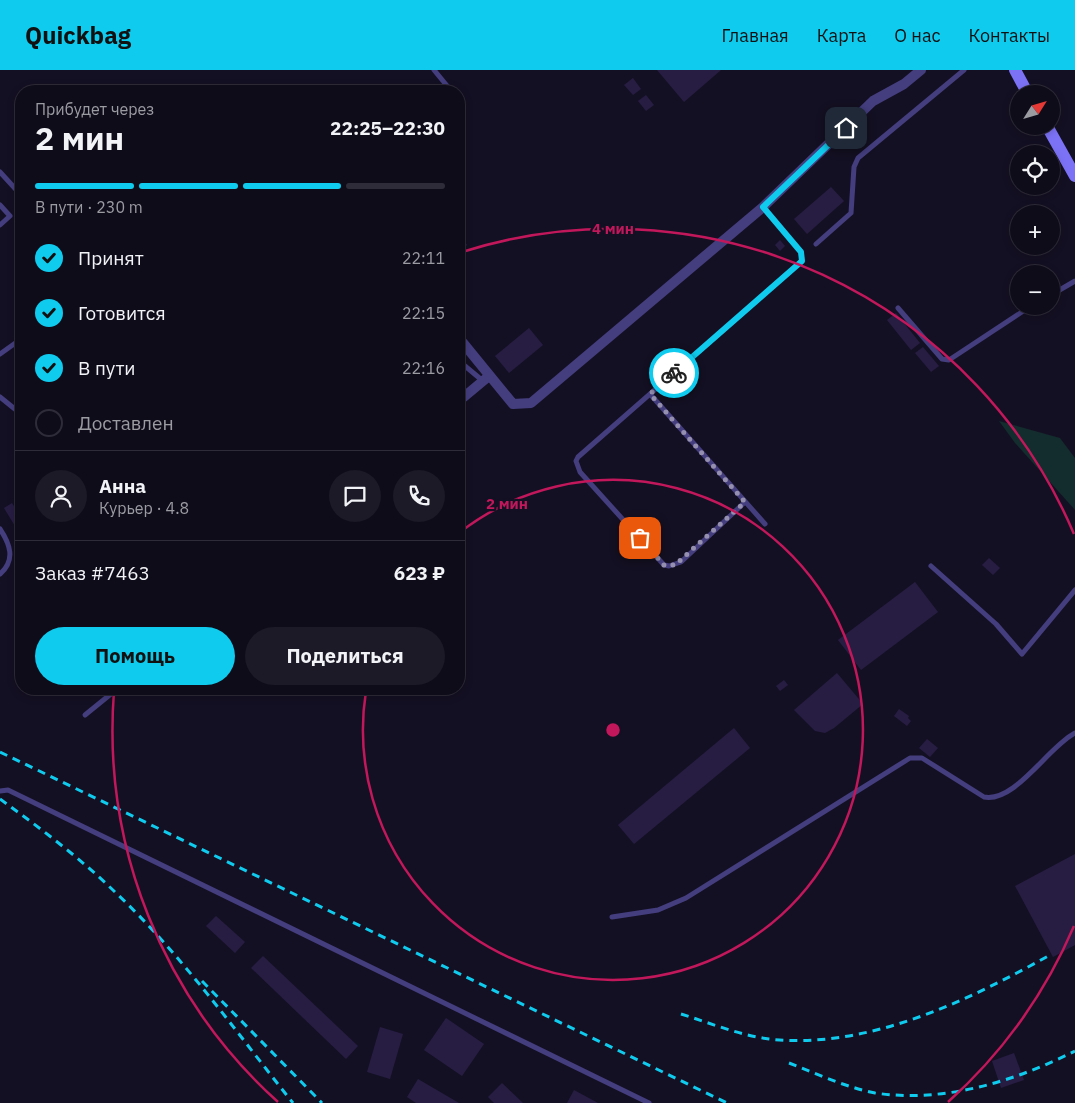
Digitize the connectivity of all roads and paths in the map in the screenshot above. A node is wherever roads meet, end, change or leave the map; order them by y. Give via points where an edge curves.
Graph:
1 (434, 70) edge
2 (921, 70) edge
3 (964, 70) edge
4 (1015, 70) edge
5 (446, 85) edge
6 (1023, 85) edge
7 (1052, 135) edge
8 (0, 172) edge
9 (1075, 176) edge
10 (15, 188) edge
11 (0, 205) edge
12 (763, 207) junction
13 (0, 225) edge
14 (816, 244) dead end
15 (1075, 281) edge
16 (1060, 289) edge
17 (898, 308) dead end
18 (1018, 315) edge
19 (15, 343) edge
20 (465, 347) edge
21 (0, 354) edge
22 (465, 365) edge
23 (486, 378) junction
24 (650, 394) junction
25 (465, 396) edge
26 (0, 397) edge
27 (15, 409) edge
28 (745, 502) junction
29 (765, 524) dead end
30 (0, 528) edge
31 (931, 566) dead end
32 (0, 574) edge
33 (1075, 590) edge
34 (109, 695) edge
35 (85, 715) dead end
36 (1075, 733) edge
37 (0, 791) edge
38 (612, 917) dead end
39 (649, 1103) edge

1 - 5 lane
2 - 12 street via 874,101
3 - 14 lane via 858,158 854,167 851,213
4 - 6 street
7 - 9 street
8 - 10 lane
11 - 13 lane via 10,216
12 - 23 street via 530,404 513,404
12 - 24 lane via 801,252 802,261
15 - 16 lane
17 - 18 lane via 942,359 949,360
19 - 21 lane
20 - 23 street
22 - 23 lane
23 - 25 street
24 - 28 lane
24 - 28 lane via 578,456 576,466 580,472 664,565 669,566 681,562
26 - 27 lane
28 - 29 lane
30 - 32 lane via 9,543 10,561
31 - 33 lane via 996,624 1022,654
34 - 35 lane
36 - 38 lane via 1057,744 1008,792 992,799 922,758 910,758 686,898 658,910
37 - 39 lane via 8,790

